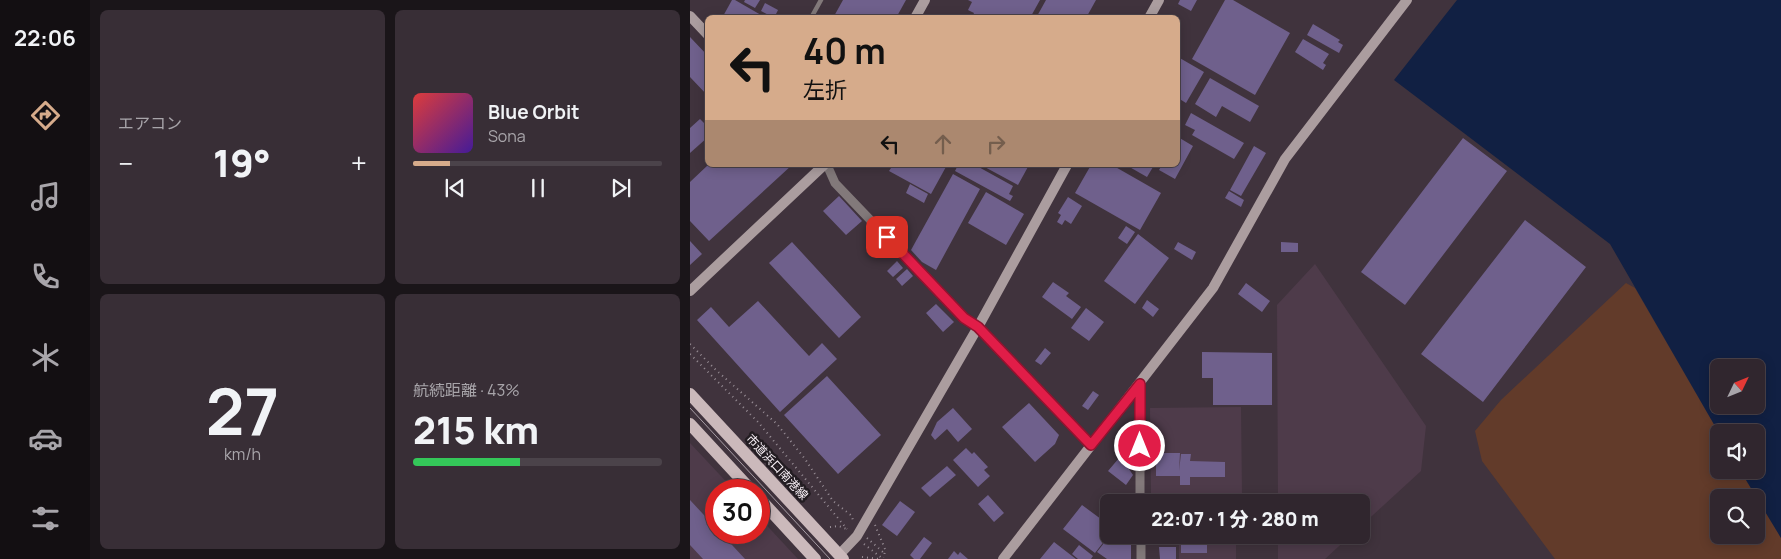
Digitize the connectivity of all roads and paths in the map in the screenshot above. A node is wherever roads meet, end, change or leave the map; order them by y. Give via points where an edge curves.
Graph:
1 (821, 0) edge
2 (925, 0) edge
3 (1158, 0) edge
4 (1407, 0) edge
5 (813, 15) edge
6 (917, 15) edge
7 (1150, 15) edge
8 (690, 16) edge
9 (705, 32) edge
10 (824, 167) edge
11 (827, 167) edge
12 (1066, 167) edge
13 (690, 291) edge
14 (978, 327) junction
15 (690, 344) edge
16 (690, 354) edge
17 (1140, 384) junction
18 (690, 394) edge
19 (690, 424) edge
20 (1091, 445) junction
21 (741, 479) edge
22 (1140, 494) edge
23 (839, 506) junction
24 (770, 510) edge
25 (833, 511) junction
26 (853, 522) dead end
27 (875, 525) dead end
28 (839, 526) dead end
29 (847, 529) junction
30 (862, 537) junction
31 (1140, 544) edge
32 (885, 554) junction
33 (841, 557) edge
34 (862, 557) dead end
35 (815, 559) edge
36 (882, 559) edge
37 (1003, 559) edge
38 (1141, 559) edge

1 - 5 lane
2 - 6 street
3 - 7 street
4 - 17 street via 1285,160 1213,288
8 - 9 street
10 - 13 street
11 - 14 street via 836,183 964,318
12 - 14 street
14 - 20 street
14 - 30 street
15 - 23 path via 777,424 832,501
16 - 25 path via 758,422
17 - 20 street
17 - 22 street
18 - 33 main road, 市道浜口南港線
19 - 21 main road
20 - 37 street
23 - 25 path
23 - 26 path via 852,516
24 - 35 main road
25 - 29 path
27 - 32 path
28 - 29 path
29 - 30 path
30 - 32 path
30 - 33 street
30 - 36 path via 869,550
31 - 38 street
32 - 36 path
34 - 36 path

